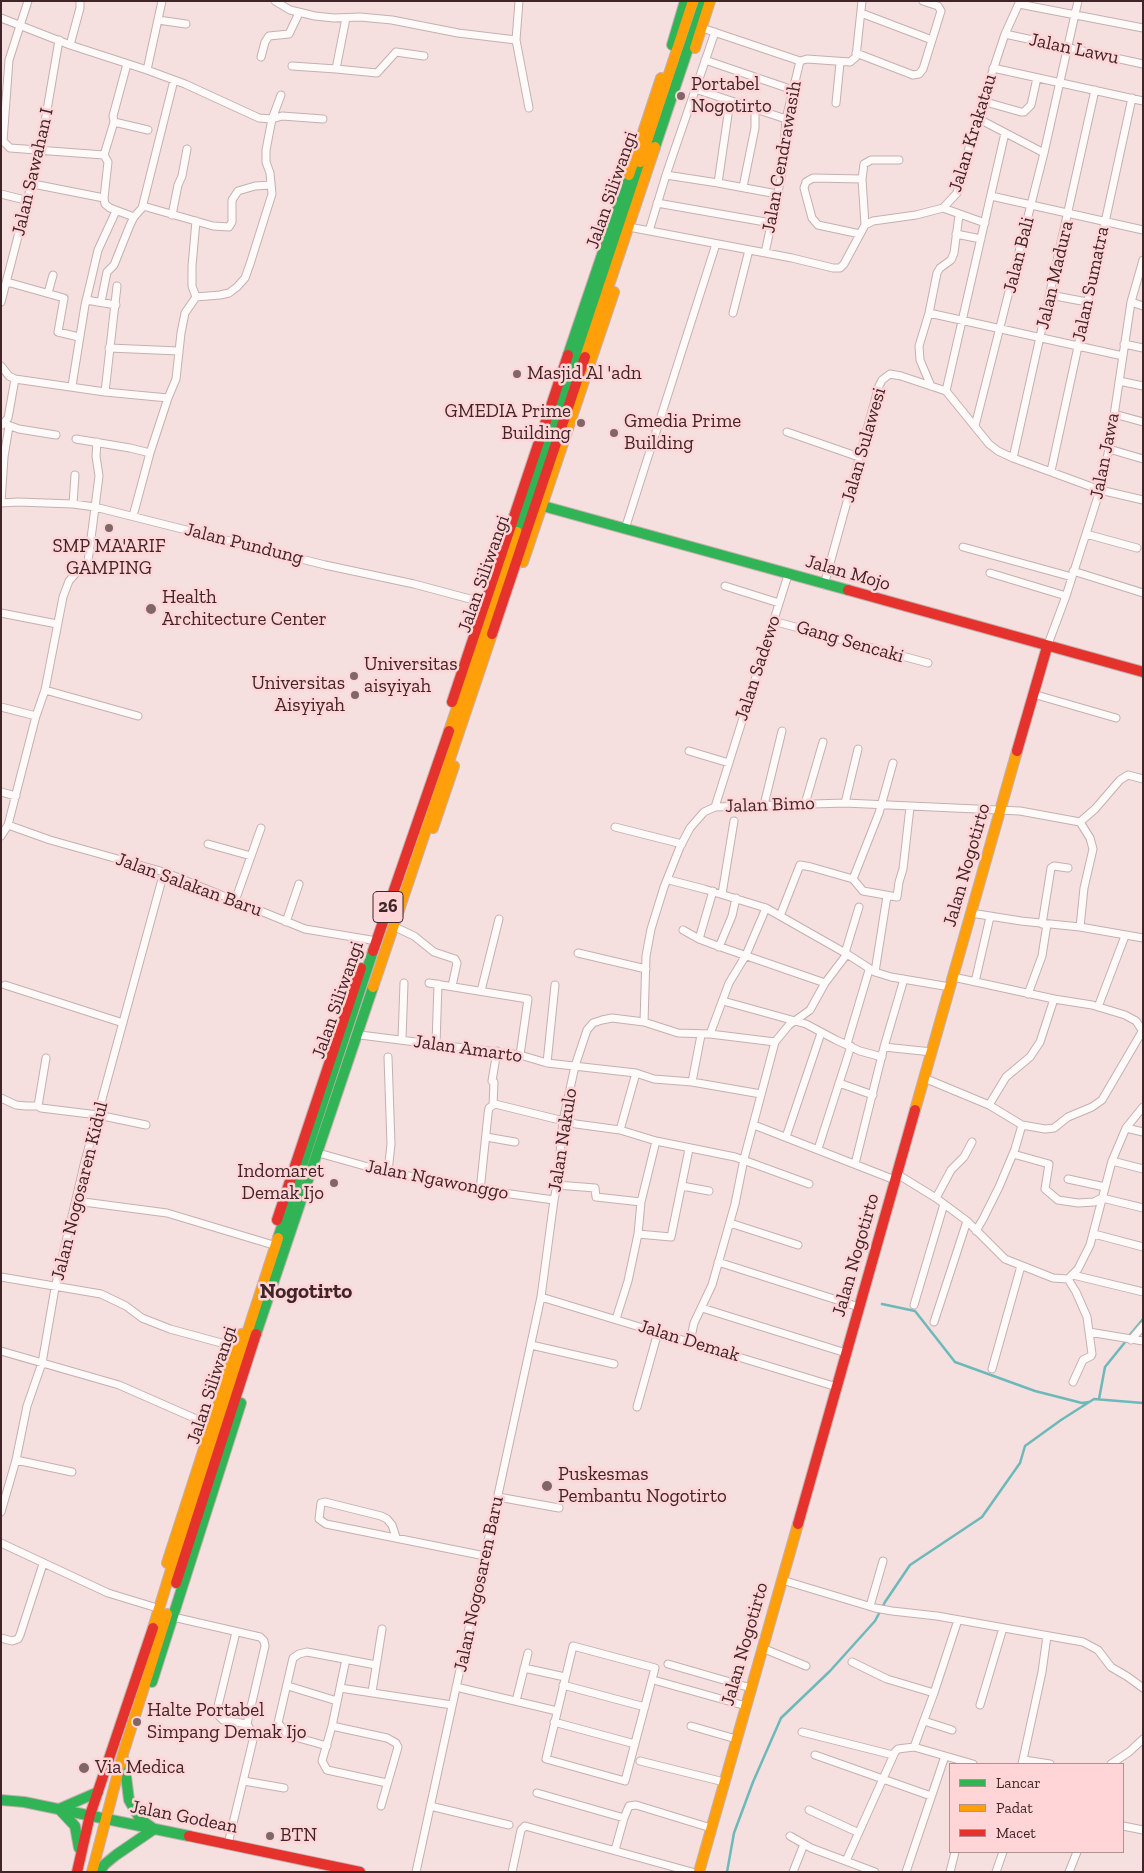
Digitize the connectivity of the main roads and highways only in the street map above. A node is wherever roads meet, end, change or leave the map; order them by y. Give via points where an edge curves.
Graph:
1 (685, 1) edge
2 (693, 1) edge
3 (704, 1) edge
4 (710, 1) edge
5 (698, 34) junction
6 (661, 116) junction
7 (653, 138) junction
8 (636, 212) junction
9 (616, 222) junction
10 (543, 506) junction
11 (513, 534) junction
12 (518, 568) junction
13 (1047, 647) junction
14 (1143, 672) edge
15 (353, 999) junction
16 (287, 1200) junction
17 (303, 1204) junction
18 (270, 1278) junction
19 (262, 1303) junction
20 (122, 1719) junction
21 (133, 1721) junction
22 (123, 1754) junction
23 (98, 1792) junction
24 (1, 1800) edge
25 (58, 1809) junction
26 (90, 1816) junction
27 (106, 1819) junction
28 (154, 1829) junction
29 (80, 1856) junction
30 (77, 1872) edge
31 (92, 1872) edge
32 (99, 1872) edge
33 (360, 1872) edge
34 (699, 1872) edge

1 - 9 main road
2 - 6 main road, Jalan Siliwangi / 26
3 - 5 main road, Jalan Siliwangi / 26
4 - 5 main road
5 - 6 main road, Jalan Siliwangi / 26
5 - 8 main road
6 - 7 main road, Jalan Siliwangi / 26
7 - 8 main road, Jalan Siliwangi / 26
7 - 9 main road, Jalan Siliwangi / 26
8 - 10 main road via 634,228
8 - 12 main road, Jalan Siliwangi / 26
9 - 11 main road, Jalan Siliwangi / 26
10 - 12 main road
10 - 13 main road, Jalan Mojo
11 - 15 main road, Jalan Siliwangi / 26
11 - 15 main road via 484,603
12 - 17 main road, Jalan Siliwangi / 26
12 - 17 main road via 438,813
13 - 14 main road, Jalan Mojo
13 - 34 main road, Jalan Nogotirto
15 - 16 main road, Jalan Siliwangi / 26
16 - 18 main road, Jalan Siliwangi / 26
16 - 20 main road via 178,1525 121,1712
17 - 18 main road, Jalan Siliwangi / 26
17 - 21 main road via 144,1706
18 - 19 main road, Jalan Siliwangi / 26
19 - 20 main road, Jalan Siliwangi / 26
19 - 21 main road, Jalan Siliwangi / 26
20 - 23 main road, Jalan Siliwangi / 26
21 - 22 main road, Jalan Siliwangi / 26
22 - 27 main road, Jalan Siliwangi / 26
22 - 28 main road via 129,1800 140,1818
23 - 25 main road
23 - 26 main road, Jalan Siliwangi / 26
24 - 25 main road, Jalan Godean
25 - 26 main road, Jalan Godean
25 - 29 main road via 75,1826
26 - 27 main road, Jalan Godean
26 - 29 main road, Jalan Siliwangi / 26
27 - 28 main road, Jalan Godean
27 - 31 main road, Jalan Siliwangi / 26
28 - 32 main road via 116,1855
28 - 33 main road, Jalan Godean
29 - 30 main road, Jalan Siliwangi / 26

